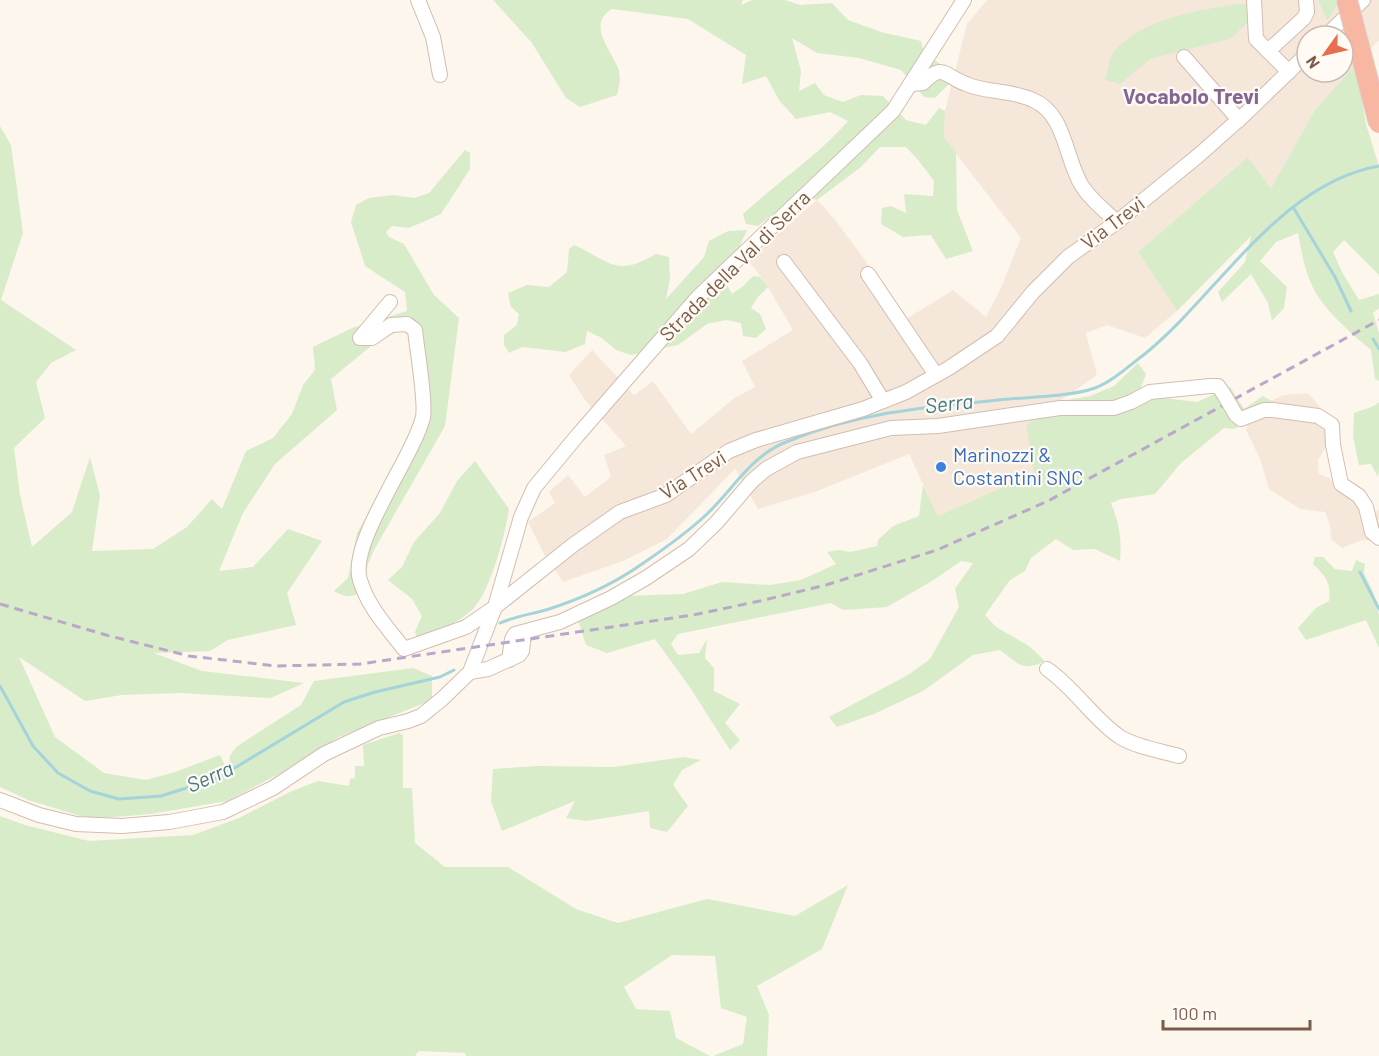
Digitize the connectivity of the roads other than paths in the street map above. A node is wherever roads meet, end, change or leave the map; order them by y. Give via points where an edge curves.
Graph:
1 (418, 0) edge
2 (964, 0) edge
3 (1254, 0) edge
4 (1306, 0) edge
5 (1347, 0) edge
6 (1358, 0) edge
7 (1363, 0) edge
8 (1338, 24) edge
9 (1268, 51) junction
10 (1184, 57) dead end
11 (1295, 66) edge
12 (1289, 72) junction
13 (440, 75) dead end
14 (1379, 82) edge
15 (911, 84) junction
16 (1239, 120) junction
17 (1379, 123) edge
18 (1117, 222) junction
19 (784, 262) dead end
20 (868, 274) dead end
21 (390, 302) dead end
22 (936, 375) junction
23 (883, 401) junction
24 (1379, 538) edge
25 (495, 608) junction
26 (1047, 669) dead end
27 (470, 672) junction
28 (1179, 756) dead end
29 (0, 800) edge

1 - 13 street via 433,37
2 - 15 street, Strada della Val di Serra
3 - 9 street via 1256,39
4 - 9 street via 1304,18
5 - 17 highway, bridge
6 - 14 highway
7 - 8 street
9 - 12 street
10 - 16 street
11 - 12 street, Via Trevi
12 - 16 street, Via Trevi
15 - 18 street via 923,83 933,73 942,71 966,84 1034,100 1056,120 1082,186
15 - 25 street, Strada della Val di Serra via 893,111 698,297 534,488 521,517
16 - 18 street, Via Trevi
18 - 22 street, Via Trevi via 1068,257 997,336
19 - 23 street via 861,363
20 - 22 street
21 - 25 street via 360,338 372,338 391,325 407,324 415,330 424,413 417,436 360,551 358,577 370,605 404,649 466,627
22 - 23 street, Via Trevi
23 - 25 street, Via Trevi via 729,452 666,495 620,512
24 - 27 street, bridge via 1372,532 1359,496 1341,484 1332,425 1318,416 1273,410 1241,419 1218,386 1149,393 1114,408 1060,408 938,426 891,428 798,452 766,469 689,549 611,598 560,622 524,633 519,655 488,669
25 - 27 street, Strada della Val di Serra
26 - 28 street via 1123,739
27 - 29 street, Strada della Val di Serra via 421,716 379,728 324,754 273,788 223,812 122,826 76,824

